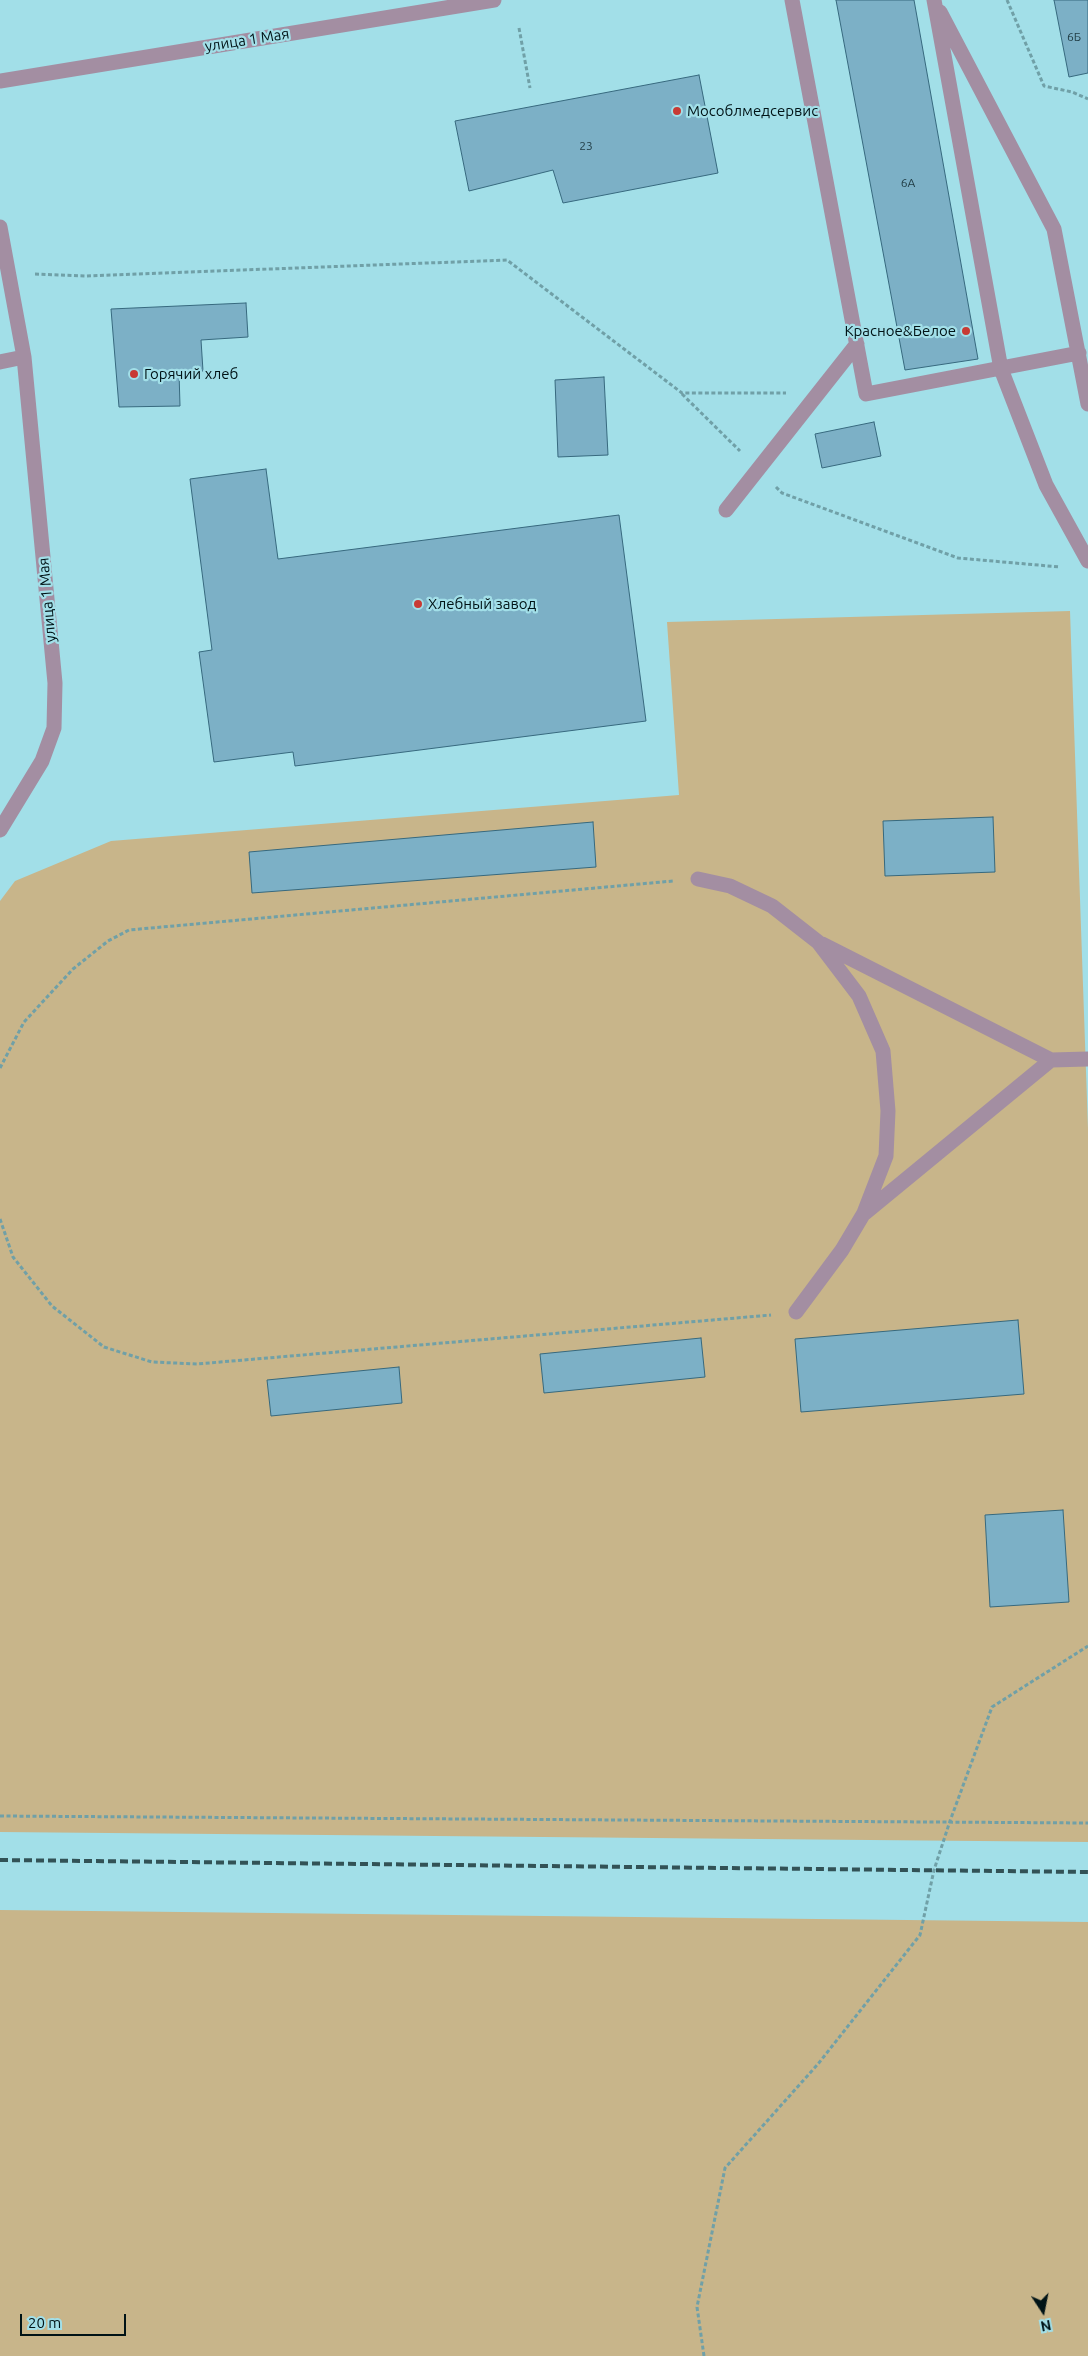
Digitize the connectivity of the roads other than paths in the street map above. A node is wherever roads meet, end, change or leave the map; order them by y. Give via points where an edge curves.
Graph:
1 (494, 0) edge
2 (792, 0) edge
3 (934, 0) edge
4 (0, 81) edge
5 (0, 228) edge
6 (857, 344) junction
7 (1079, 353) junction
8 (24, 357) junction
9 (0, 362) edge
10 (1001, 369) junction
11 (1088, 404) edge
12 (726, 510) dead end
13 (1088, 561) edge
14 (0, 830) edge
15 (698, 879) road end
16 (818, 942) junction
17 (1088, 1059) edge
18 (1051, 1060) junction
19 (864, 1213) junction
20 (796, 1312) road end

1 - 4 street, улица 1 Мая
2 - 6 street
3 - 7 street via 1054,229
3 - 10 street
5 - 8 street, улица 1 Мая
6 - 10 street via 866,394
6 - 12 street
7 - 10 street
7 - 11 street
8 - 9 street
8 - 14 street, улица 1 Мая via 55,683 54,728 42,761
10 - 13 street via 1046,485
15 - 16 street via 730,886 772,906
16 - 18 street
16 - 19 street via 859,996 883,1051 888,1111 886,1156
17 - 18 street
18 - 19 street
19 - 20 street via 842,1250

